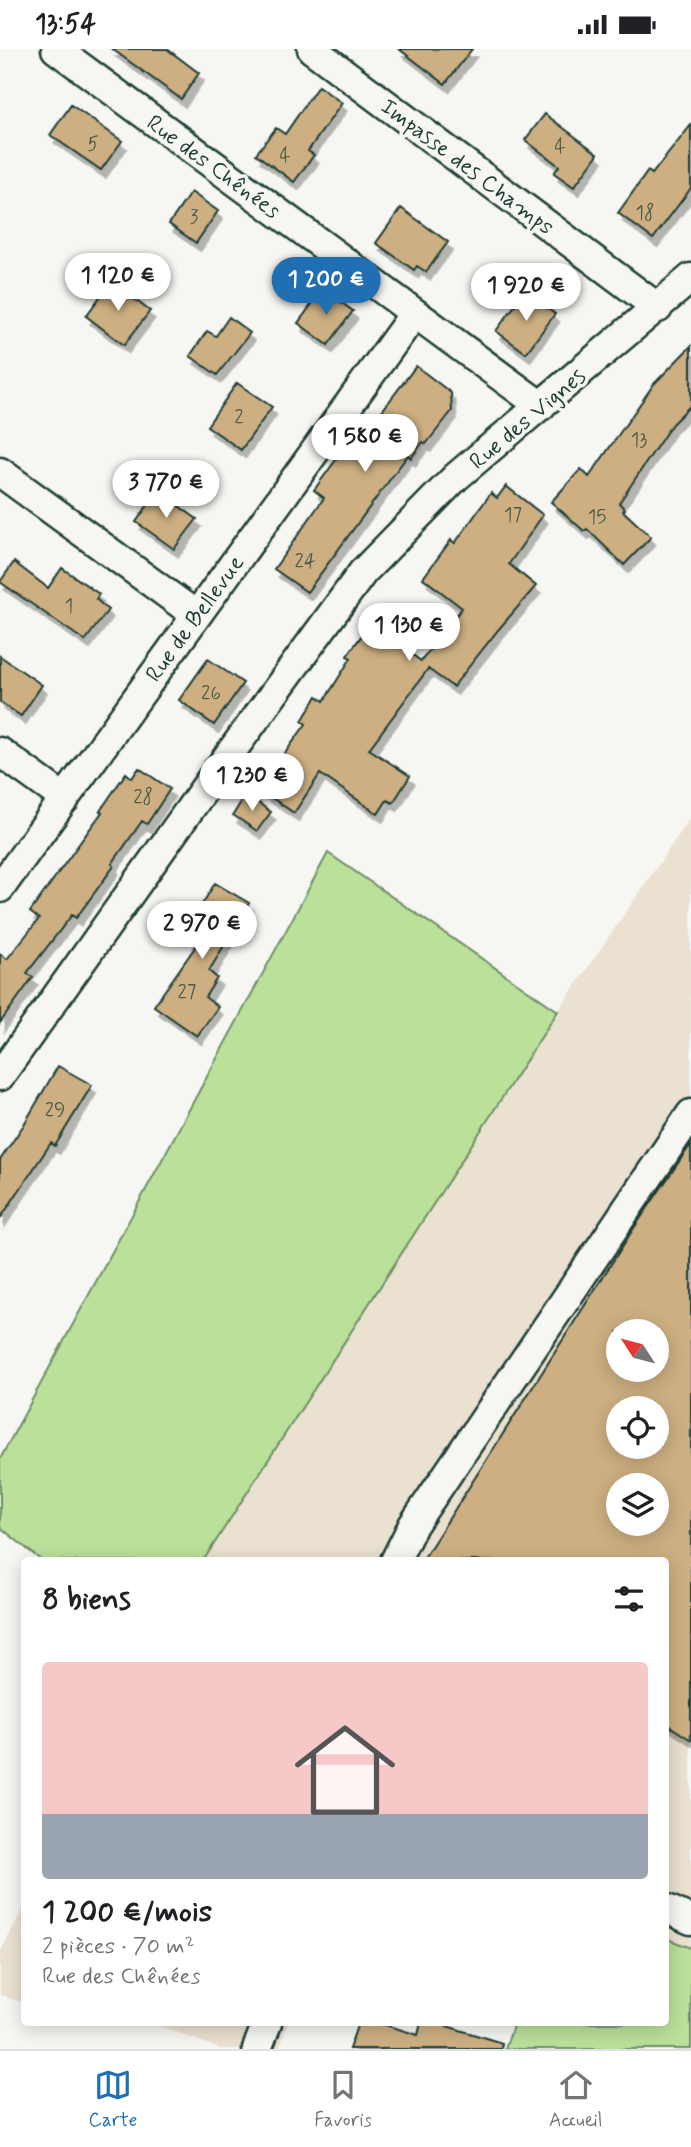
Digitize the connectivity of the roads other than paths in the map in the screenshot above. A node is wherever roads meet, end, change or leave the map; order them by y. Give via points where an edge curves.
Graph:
1 (56, 49) edge
2 (312, 49) edge
3 (691, 278) edge
4 (657, 308) junction
5 (414, 314) junction
6 (541, 405) junction
7 (0, 472) edge
8 (196, 615) junction
9 (0, 752) edge
10 (65, 799) junction
11 (0, 888) edge
12 (0, 1076) edge
13 (691, 1114) edge
14 (397, 1557) edge
15 (669, 1910) edge
16 (691, 1920) edge
17 (266, 2026) edge
18 (257, 2049) edge

1 - 5 street, Rue des Chênées
2 - 4 street, Impasse des Champs
3 - 4 street, Rue des Vignes
4 - 6 street, Rue des Vignes
5 - 6 street, Rue des Chênées
5 - 8 street, Rue de Bellevue
6 - 12 street, Rue des Vignes via 456,477 363,572
7 - 8 street
8 - 10 street, Rue de Bellevue
9 - 10 street
10 - 11 street, Rue de Bellevue
13 - 14 street via 413,1525
15 - 16 street
17 - 18 street

